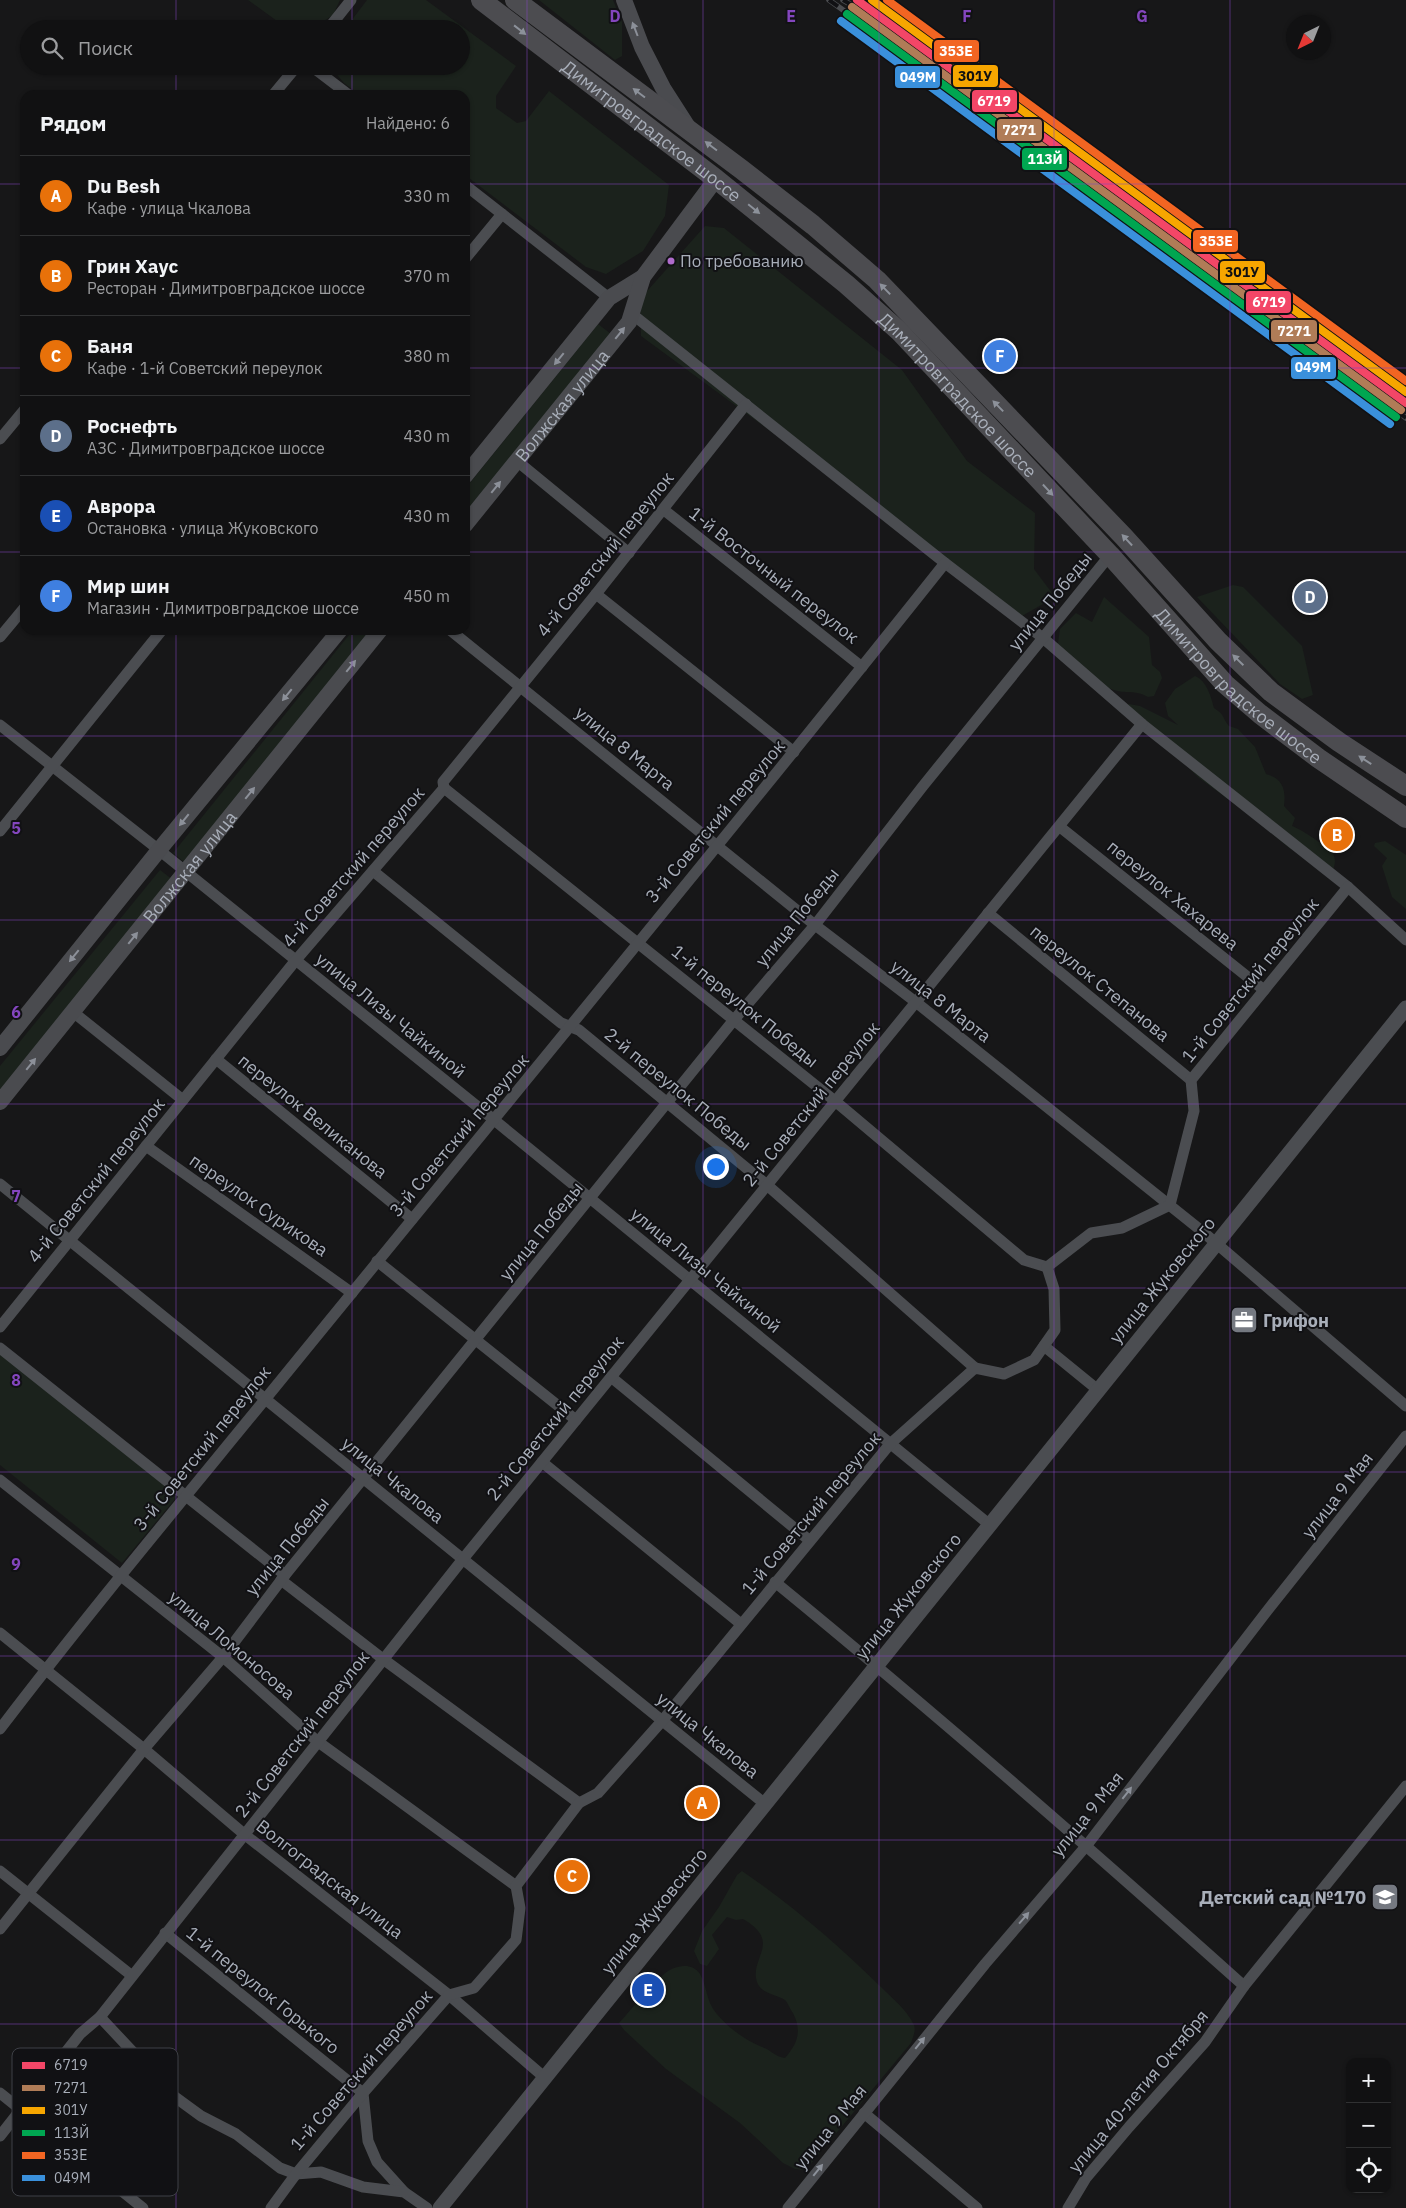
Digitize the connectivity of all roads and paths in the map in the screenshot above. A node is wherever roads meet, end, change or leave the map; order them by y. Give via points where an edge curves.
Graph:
1 (351, 0) edge
2 (481, 0) edge
3 (515, 0) edge
4 (624, 0) edge
5 (335, 20) edge
6 (289, 75) edge
7 (323, 75) edge
8 (277, 90) edge
9 (342, 90) edge
10 (692, 133) junction
11 (729, 160) junction
12 (716, 179) junction
13 (470, 189) edge
14 (502, 214) junction
15 (470, 253) edge
16 (643, 277) junction
17 (609, 298) junction
18 (632, 314) junction
19 (746, 404) junction
20 (20, 415) edge
21 (0, 439) edge
22 (517, 461) junction
23 (470, 470) edge
24 (664, 510) junction
25 (470, 519) edge
26 (629, 553) junction
27 (1110, 555) junction
28 (945, 563) junction
29 (596, 594) junction
30 (20, 612) edge
31 (158, 635) edge
32 (336, 635) edge
33 (376, 635) edge
34 (456, 635) edge
35 (0, 637) edge
36 (1043, 638) junction
37 (862, 667) junction
38 (520, 686) junction
39 (1142, 724) junction
40 (0, 725) edge
41 (794, 752) junction
42 (53, 766) junction
43 (1406, 786) edge
44 (444, 788) junction
45 (1406, 818) edge
46 (1060, 827) junction
47 (0, 831) edge
48 (718, 845) junction
49 (159, 850) junction
50 (373, 871) junction
51 (186, 872) junction
52 (1348, 887) junction
53 (988, 913) junction
54 (814, 924) junction
55 (1406, 940) edge
56 (637, 942) junction
57 (296, 960) junction
58 (1264, 990) junction
59 (917, 1003) junction
60 (1406, 1008) edge
61 (73, 1012) junction
62 (733, 1021) junction
63 (570, 1028) junction
64 (0, 1048) edge
65 (216, 1059) junction
66 (1191, 1080) junction
67 (183, 1100) junction
68 (835, 1101) junction
69 (0, 1102) edge
70 (667, 1102) junction
71 (493, 1119) junction
72 (146, 1146) junction
73 (0, 1184) edge
74 (767, 1185) junction
75 (590, 1198) junction
76 (1170, 1205) junction
77 (412, 1219) junction
78 (70, 1240) junction
79 (1216, 1243) junction
80 (377, 1261) junction
81 (1047, 1268) junction
82 (690, 1279) junction
83 (352, 1293) junction
84 (0, 1327) edge
85 (476, 1340) junction
86 (1044, 1346) junction
87 (0, 1348) edge
88 (975, 1368) junction
89 (611, 1377) junction
90 (1098, 1390) junction
91 (265, 1399) junction
92 (1406, 1406) edge
93 (576, 1420) junction
94 (1406, 1436) edge
95 (890, 1444) junction
96 (542, 1462) junction
97 (363, 1479) junction
98 (0, 1480) edge
99 (185, 1497) junction
100 (990, 1525) junction
101 (809, 1540) junction
102 (463, 1560) junction
103 (121, 1575) junction
104 (282, 1578) junction
105 (775, 1582) junction
106 (741, 1624) junction
107 (0, 1633) edge
108 (222, 1657) junction
109 (383, 1660) junction
110 (876, 1665) junction
111 (45, 1669) junction
112 (662, 1721) junction
113 (0, 1729) edge
114 (318, 1741) junction
115 (144, 1749) junction
116 (1406, 1786) edge
117 (578, 1803) junction
118 (764, 1804) junction
119 (244, 1834) junction
120 (1087, 1845) junction
121 (0, 1871) edge
122 (516, 1886) junction
123 (29, 1894) junction
124 (0, 1929) edge
125 (165, 1933) junction
126 (132, 1975) junction
127 (1244, 1986) junction
128 (449, 1995) junction
129 (100, 2017) junction
130 (69, 2048) edge
131 (128, 2048) edge
132 (544, 2077) junction
133 (363, 2093) junction
134 (0, 2094) edge
135 (178, 2099) edge
136 (12, 2104) edge
137 (864, 2112) junction
138 (12, 2120) edge
139 (0, 2136) edge
140 (296, 2174) junction
141 (404, 2192) junction
142 (128, 2196) edge
143 (143, 2208) edge
144 (271, 2208) edge
145 (427, 2208) edge
146 (440, 2208) edge
147 (788, 2208) edge
148 (977, 2208) edge
149 (1068, 2208) edge

1 - 5 street
2 -> 12 highway, Димитровградское шоссе
10 -> 3 highway, Димитровградское шоссе
10 -> 4 main road via 642,47
6 - 8 street
7 - 9 street
11 -> 10 highway, Димитровградское шоссе
11 - 12 highway, Волжская улица
43 -> 11 highway, Димитровградское шоссе via 1271,692 1218,641 1124,537 877,280
12 - 16 main road, Волжская улица
12 -> 27 highway, Димитровградское шоссе via 846,284 898,331
13 - 14 street
14 - 15 street
14 - 17 street
16 - 17 main road, Волжская улица
16 - 18 main road, Волжская улица
17 -> 23 main road, Волжская улица
18 - 19 street
22 -> 18 main road, Волжская улица via 629,322
19 - 24 street, 4-й Советский переулок
19 - 28 street
20 - 21 street
25 -> 22 main road, Волжская улица
22 - 26 street
24 - 26 street, 4-й Советский переулок
24 - 37 street, 1-й Восточный переулок
26 - 29 street, 4-й Советский переулок
27 - 36 street, улица Победы
27 - 45 highway, Димитровградское шоссе via 1243,701 1318,758
28 - 36 street
28 - 37 street, 3-й Советский переулок
29 - 38 street, 4-й Советский переулок
29 - 41 street
30 - 35 street
31 - 42 street
32 -> 49 main road, Волжская улица
51 -> 33 main road, Волжская улица
34 - 38 street, улица 8 Марта
36 - 39 street
36 - 54 street, улица Победы
37 - 41 street, 3-й Советский переулок
38 - 44 street, 4-й Советский переулок via 443,782
38 - 48 street, улица 8 Марта
39 - 46 street, 2-й Советский переулок
39 - 52 street
40 - 42 street, улица Лизы Чайкиной
41 - 48 street, 3-й Советский переулок
42 - 47 street
42 - 49 street, улица Лизы Чайкиной
44 - 50 street, 4-й Советский переулок
44 - 56 street, 1-й переулок Победы
46 - 53 street, 2-й Советский переулок
46 - 58 street, переулок Хахарева
48 - 54 street, улица 8 Марта
48 - 56 street, 3-й Советский переулок
49 - 51 street, улица Лизы Чайкиной
49 -> 64 main road, Волжская улица
50 - 57 street, 4-й Советский переулок
50 - 63 street, 2-й переулок Победы
51 - 57 street, улица Лизы Чайкиной
61 -> 51 main road, Волжская улица
52 - 55 street
52 - 58 street, 1-й Советский переулок
53 - 59 street, 2-й Советский переулок
53 - 66 street, переулок Степанова
54 - 59 street, улица 8 Марта
54 - 62 street, улица Победы
56 - 62 street, 1-й переулок Победы
56 - 63 street, 3-й Советский переулок
57 - 65 street, 4-й Советский переулок
57 - 71 street, улица Лизы Чайкиной
58 - 66 street, 1-й Советский переулок
59 - 68 street, 2-й Советский переулок
59 - 76 street, улица 8 Марта
60 - 79 street, улица Жуковского
61 - 67 street
69 -> 61 main road, Волжская улица
62 - 68 street, 1-й переулок Победы
62 - 70 street, улица Победы
63 - 70 street, 2-й переулок Победы via 579,1030
63 - 71 street, 3-й Советский переулок
65 - 67 street, 4-й Советский переулок
65 - 77 street, переулок Великанова
66 - 76 street, 1-й Советский переулок via 1194,1111
67 - 72 street, 4-й Советский переулок
68 - 74 street, 2-й Советский переулок
68 - 81 street, 1-й переулок Победы via 1024,1260
70 - 74 street, 2-й переулок Победы
70 - 75 street, улица Победы
71 - 75 street, улица Лизы Чайкиной
71 - 77 street, 3-й Советский переулок
72 - 78 street, 4-й Советский переулок
72 - 83 street, переулок Сурикова
73 - 78 street, улица Чкалова
74 - 82 street, 2-й Советский переулок
74 - 88 street, 2-й переулок Победы
75 - 82 street, улица Лизы Чайкиной
75 - 85 street, улица Победы
76 - 79 street, улица 8 Марта
76 - 81 street via 1122,1228 1090,1233
77 - 80 street, 3-й Советский переулок
78 - 84 street, 4-й Советский переулок
78 - 91 street, улица Чкалова
79 - 90 street, улица Жуковского
79 - 92 street, улица 8 Марта
80 - 83 street, 3-й Советский переулок
80 - 85 street
81 - 86 street via 1054,1289 1056,1330
82 - 89 street, 2-й Советский переулок
82 - 95 street, улица Лизы Чайкиной
83 - 91 street, 3-й Советский переулок
85 - 93 street
85 - 97 street, улица Победы
86 - 88 street via 1034,1360 1004,1374
86 - 90 street
87 - 99 street
88 - 95 street, 1-й Советский переулок
89 - 93 street, 2-й Советский переулок
89 - 101 street
90 - 100 street, улица Жуковского
91 - 97 street, улица Чкалова
91 - 99 street, 3-й Советский переулок
93 - 96 street, 2-й Советский переулок
120 -> 94 street, улица 9 Мая
95 - 100 street, улица Лизы Чайкиной
95 - 101 street, 1-й Советский переулок
96 - 102 street, 2-й Советский переулок
96 - 106 street
97 - 102 street, улица Чкалова
97 - 104 street, улица Победы
98 - 103 street, улица Ломоносова
99 - 103 street, 3-й Советский переулок
99 - 104 street
100 - 110 street, улица Жуковского
101 - 105 street, 1-й Советский переулок
102 - 109 street, 2-й Советский переулок
102 - 112 street, улица Чкалова
103 - 108 street, улица Ломоносова
103 - 111 street, 3-й Советский переулок
104 - 108 street, улица Победы
104 - 109 street
105 - 106 street, 1-й Советский переулок
105 - 110 street
106 - 112 street, 1-й Советский переулок
107 - 111 street, Волгоградская улица
108 - 114 street, улица Ломоносова
108 - 115 street, улица Победы
109 - 114 street, 2-й Советский переулок
109 - 117 street
110 - 118 street, улица Жуковского
110 - 120 street
111 - 113 street, 3-й Советский переулок
111 - 115 street, Волгоградская улица
112 - 117 street, 1-й Советский переулок via 598,1793
112 - 118 street, улица Чкалова
114 - 119 street, 2-й Советский переулок
114 - 122 street, улица Ломоносова
115 - 119 street, Волгоградская улица
115 - 123 street, улица Победы
116 - 127 street, улица 40-летия Октября
117 - 122 street, 1-й Советский переулок
118 - 132 street, улица Жуковского
119 - 125 street, 2-й Советский переулок
119 - 128 street, Волгоградская улица
120 - 127 street
137 -> 120 street, улица 9 Мая
121 - 123 street
122 - 128 street, 1-й Советский переулок via 520,1908 516,1940 474,1988
123 - 124 street, улица Победы
123 - 126 street
125 - 126 street, 2-й Советский переулок
125 - 133 street, 1-й переулок Горького
126 - 129 street, 2-й Советский переулок
127 - 149 street, улица 40-летия Октября via 1205,2042 1086,2178
128 - 132 street, Волгоградская улица
128 - 133 street, 1-й Советский переулок
129 - 130 street, 2-й Советский переулок
129 - 131 street
132 - 146 street, улица Жуковского
133 - 140 street, 1-й Советский переулок
133 - 141 street via 368,2141 377,2162
134 - 136 street
135 - 140 street via 201,2116 236,2134 280,2168
147 -> 137 street, улица 9 Мая
137 - 148 street
138 - 139 street, 2-й Советский переулок
140 - 141 street via 320,2172 363,2187
140 - 144 street, 1-й Советский переулок
141 - 145 street
142 - 143 street

